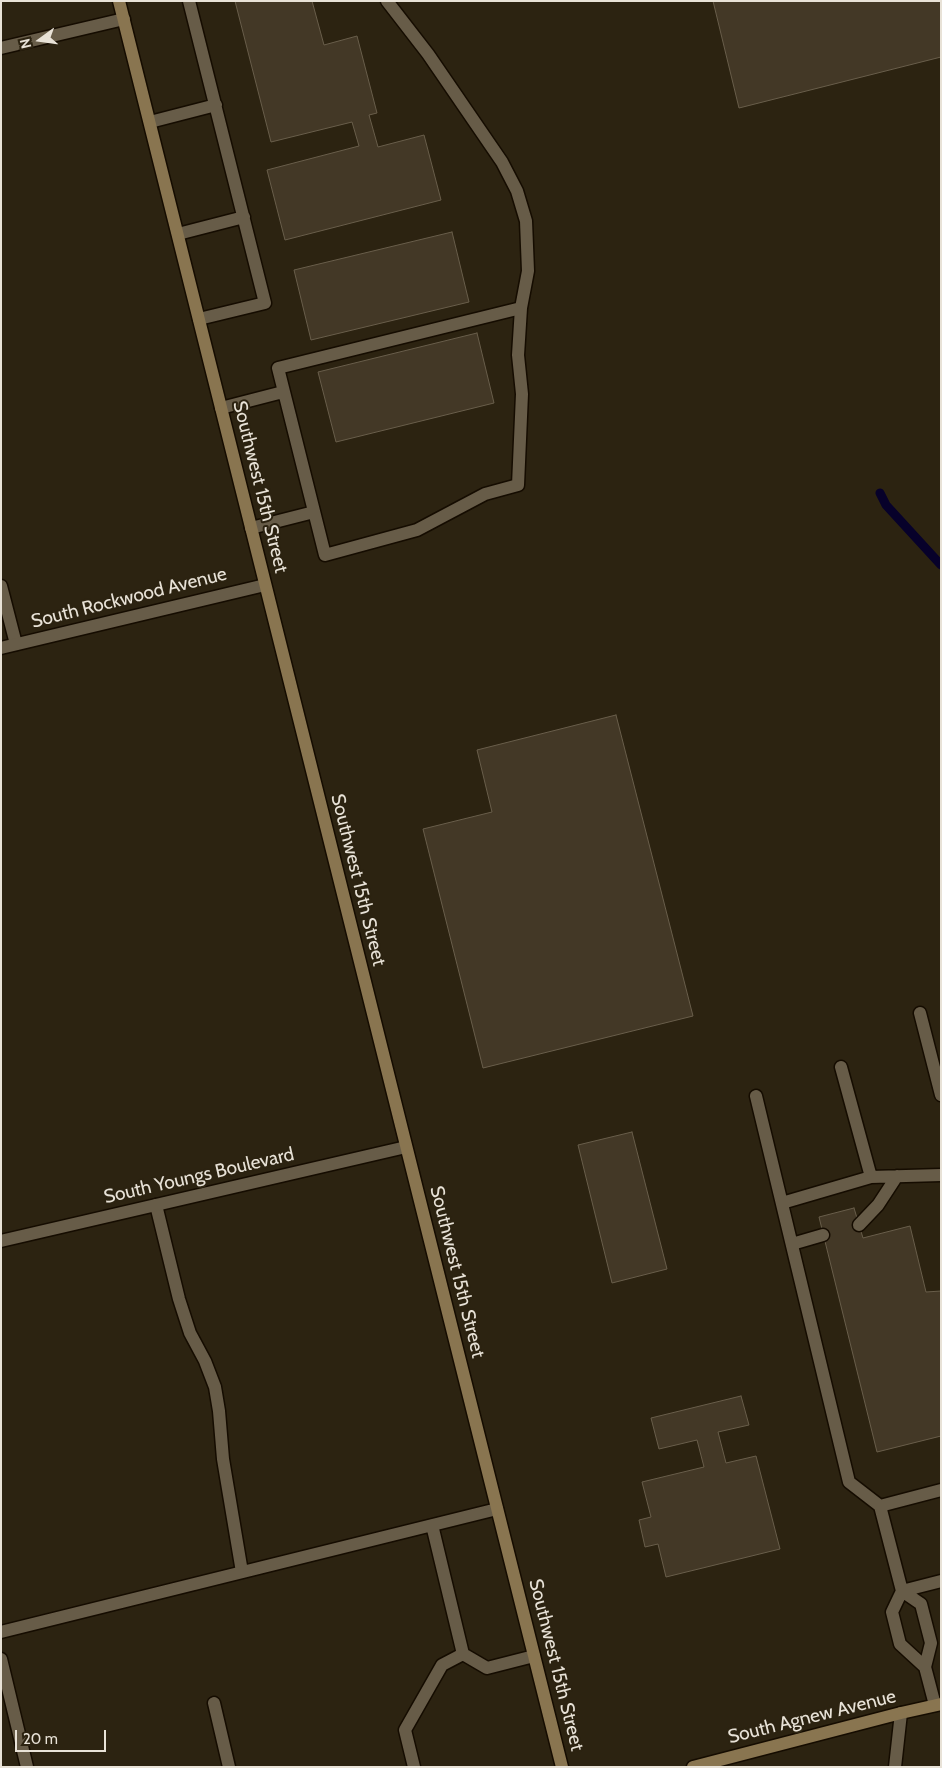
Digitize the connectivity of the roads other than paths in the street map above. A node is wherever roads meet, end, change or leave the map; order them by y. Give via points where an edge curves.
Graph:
1 (120, 1) edge
2 (189, 1) edge
3 (387, 1) edge
4 (124, 19) junction
5 (1, 48) edge
6 (216, 105) junction
7 (150, 122) junction
8 (244, 217) junction
9 (178, 234) junction
10 (521, 308) junction
11 (199, 319) junction
12 (284, 392) junction
13 (221, 408) junction
14 (314, 512) junction
15 (251, 528) junction
16 (265, 584) junction
17 (1, 586) edge
18 (16, 644) junction
19 (1, 648) edge
20 (920, 1013) dead end
21 (841, 1067) dead end
22 (941, 1095) edge
23 (756, 1096) dead end
24 (406, 1147) junction
25 (941, 1175) edge
26 (897, 1176) junction
27 (871, 1177) junction
28 (782, 1203) junction
29 (156, 1205) junction
30 (859, 1225) dead end
31 (823, 1235) dead end
32 (1, 1241) edge
33 (792, 1244) junction
34 (941, 1490) edge
35 (880, 1506) junction
36 (497, 1509) junction
37 (432, 1526) junction
38 (242, 1572) junction
39 (941, 1581) edge
40 (902, 1591) junction
41 (1, 1632) edge
42 (463, 1654) junction
43 (534, 1656) junction
44 (1, 1659) edge
45 (925, 1666) junction
46 (214, 1702) dead end
47 (938, 1705) edge
48 (901, 1712) junction
49 (27, 1767) edge
50 (229, 1767) edge
51 (414, 1767) edge
52 (562, 1767) edge
53 (693, 1767) edge
54 (895, 1767) edge

1 - 4 main road, Southwest 15th Street
2 - 6 street
3 - 10 street via 428,54 502,162 516,191 526,221 528,272
4 - 5 street
4 - 7 main road, Southwest 15th Street
6 - 7 street
6 - 8 street
7 - 9 main road, Southwest 15th Street
8 - 9 street
8 - 11 street via 265,303
9 - 11 main road, Southwest 15th Street
10 - 12 street via 278,368
10 - 14 street via 518,485 485,494 417,530 325,555
11 - 13 main road, Southwest 15th Street
12 - 13 street
12 - 14 street
13 - 15 main road, Southwest 15th Street
14 - 15 street
15 - 16 main road, Southwest 15th Street
16 - 18 street, South Rockwood Avenue
16 - 24 main road, Southwest 15th Street
17 - 18 street
18 - 19 street, South Rockwood Avenue
20 - 22 street
21 - 27 street
23 - 28 street
24 - 29 street, South Youngs Boulevard
24 - 36 main road, Southwest 15th Street
25 - 26 street
26 - 27 street
26 - 30 street via 878,1205
27 - 28 street
28 - 33 street
29 - 32 street, South Youngs Boulevard
29 - 38 street via 178,1299 215,1387
31 - 33 street
33 - 35 street via 849,1482
34 - 35 street
35 - 40 street
36 - 37 street
36 - 43 main road, Southwest 15th Street
37 - 38 street
37 - 42 street
38 - 41 street
39 - 40 street
40 - 45 street via 921,1604 931,1643
40 - 45 street via 892,1612 900,1644
42 - 43 street via 486,1668
42 - 51 street via 442,1665 405,1730
43 - 52 main road, Southwest 15th Street
44 - 49 street
45 - 47 street
46 - 50 street
47 - 48 main road, South Agnew Avenue
48 - 53 main road, South Agnew Avenue
48 - 54 street

